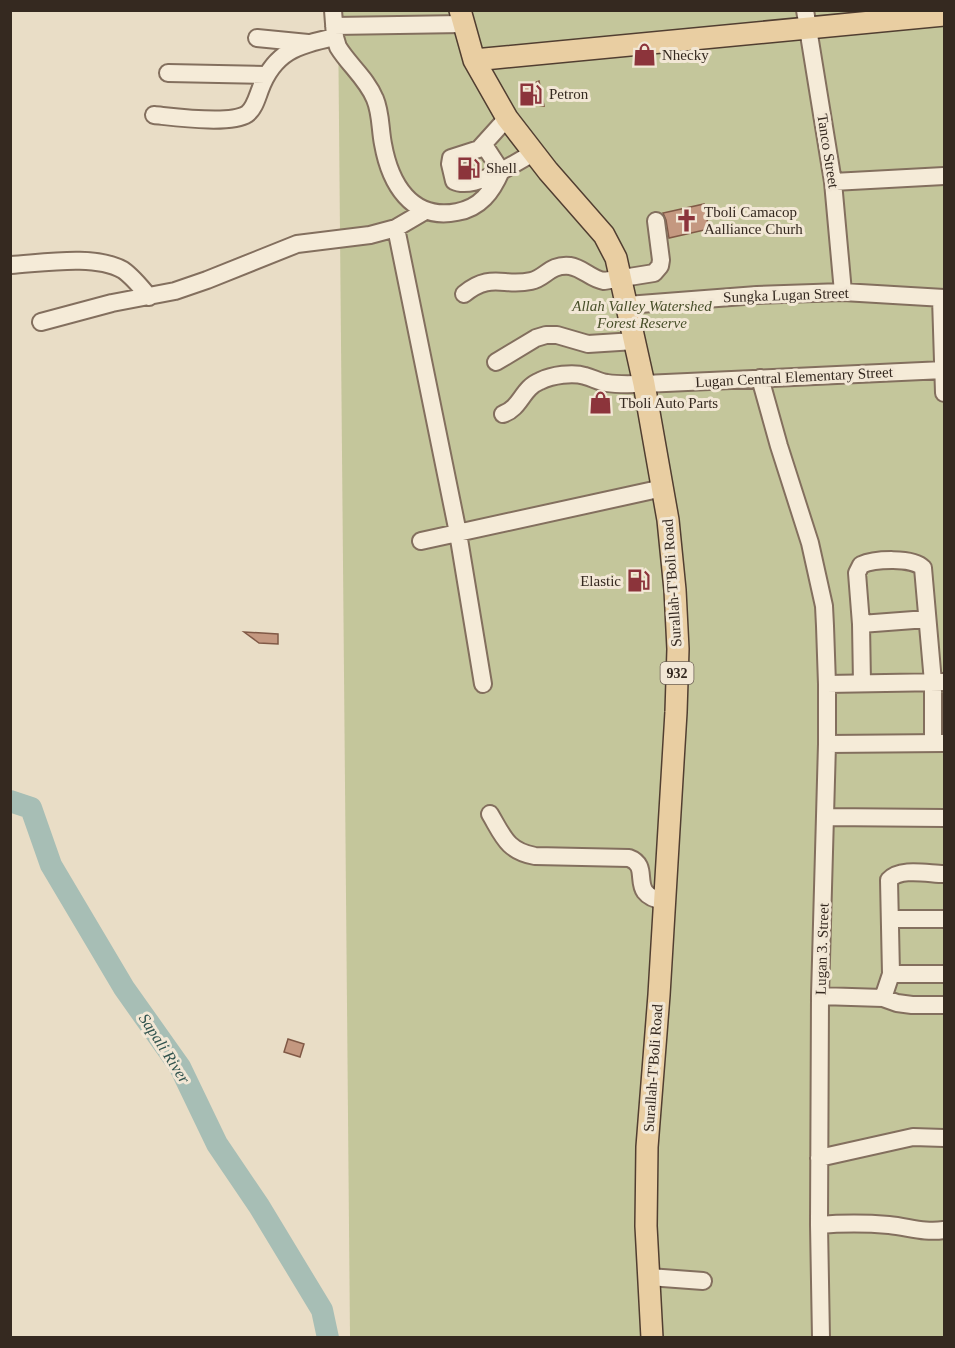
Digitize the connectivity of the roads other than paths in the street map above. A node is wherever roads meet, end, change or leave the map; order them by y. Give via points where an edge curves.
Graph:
1 (945, 15) edge
2 (461, 17) edge
3 (806, 20) edge
4 (334, 24) edge
5 (257, 38) dead end
6 (308, 43) junction
7 (474, 60) junction
8 (168, 73) dead end
9 (266, 75) junction
10 (154, 115) dead end
11 (507, 118) junction
12 (484, 145) junction
13 (533, 153) junction
14 (501, 171) junction
15 (945, 176) edge
16 (833, 182) junction
17 (425, 212) junction
18 (656, 221) dead end
19 (396, 228) junction
20 (11, 265) edge
21 (621, 279) junction
22 (843, 292) junction
23 (464, 294) dead end
24 (149, 297) junction
25 (943, 298) edge
26 (627, 305) junction
27 (41, 321) dead end
28 (635, 341) junction
29 (496, 362) dead end
30 (944, 370) edge
31 (760, 378) junction
32 (644, 384) junction
33 (945, 393) edge
34 (503, 414) dead end
35 (663, 488) junction
36 (458, 533) junction
37 (421, 541) dead end
38 (927, 620) junction
39 (861, 624) junction
40 (939, 682) edge
41 (862, 683) junction
42 (483, 684) dead end
43 (828, 684) junction
44 (939, 743) edge
45 (827, 744) junction
46 (490, 814) dead end
47 (825, 818) junction
48 (945, 818) edge
49 (945, 874) edge
50 (665, 901) junction
51 (891, 919) junction
52 (945, 919) edge
53 (891, 974) junction
54 (945, 974) edge
55 (820, 996) junction
56 (883, 998) junction
57 (945, 1005) edge
58 (945, 1138) edge
59 (819, 1158) junction
60 (819, 1225) junction
61 (945, 1230) edge
62 (649, 1277) junction
63 (704, 1281) dead end
64 (652, 1338) edge
65 (821, 1338) edge

1 - 3 main road
2 - 4 street
2 - 7 main road, 932
3 - 7 main road
3 - 16 street, Tanco Street
4 - 6 street
4 - 17 street via 344,57 374,96 392,174 403,194
5 - 6 street
6 - 9 street via 279,57
7 - 11 main road, Surallah-T'Boli Road / 932
8 - 9 street
9 - 10 street via 254,107 237,118 209,120
11 - 12 street
11 - 13 main road, Surallah-T'Boli Road / 932
12 - 14 street
12 - 14 street via 453,157 452,179 470,182
13 - 14 street
13 - 21 main road, Surallah-T'Boli Road / 932 via 604,235
14 - 17 street via 489,194 471,208 448,214
15 - 16 street
16 - 22 street, Tanco Street
17 - 19 street
18 - 21 street via 660,266 654,273
19 - 24 street via 297,244 207,280
19 - 36 street
20 - 24 street via 89,261 108,264 136,280
21 - 23 street via 596,280 570,266 557,267 534,280 495,280 474,286
21 - 26 main road, Surallah-T'Boli Road / 932
22 - 25 street, Sungka Lugan Street
22 - 26 street, Sungka Lugan Street
24 - 27 street
25 - 30 street
26 - 28 main road, Surallah-T'Boli Road / 932
28 - 29 street via 588,344 546,335
28 - 32 main road, Surallah-T'Boli Road / 932
30 - 31 street, Lugan Central Elementary Street
30 - 33 street
31 - 32 street, Lugan Central Elementary Street
31 - 43 street, Lugan 3. Street via 815,562 824,606
32 - 34 street, Lugan Central Elementary Street via 608,384 585,375 561,375 540,380 530,387 518,406
32 - 35 main road, Surallah-T'Boli Road / 932
35 - 36 street
35 - 50 main road, Surallah-T'Boli Road / 932 via 678,649
36 - 37 street
36 - 42 street
38 - 39 street
38 - 39 street via 920,564 870,562 857,573
38 - 40 street
39 - 41 street
40 - 41 street
40 - 44 street
41 - 43 street
43 - 45 street, Lugan 3. Street
44 - 45 street
45 - 47 street, Lugan 3. Street
46 - 50 street via 506,842 521,853 634,860 646,896
47 - 48 street
47 - 55 street, Lugan 3. Street
49 - 51 street via 902,873 892,877 888,884
50 - 62 main road, Surallah-T'Boli Road / 932 via 647,1147
51 - 52 street
51 - 53 street
53 - 54 street
53 - 56 street
55 - 56 street
55 - 59 street, Lugan 3. Street
56 - 57 street via 912,1005
58 - 59 street via 913,1137
59 - 60 street, Lugan 3. Street
60 - 61 street via 850,1223
60 - 65 street, Lugan 3. Street
62 - 63 street
62 - 64 main road, Surallah-T'Boli Road / 932

